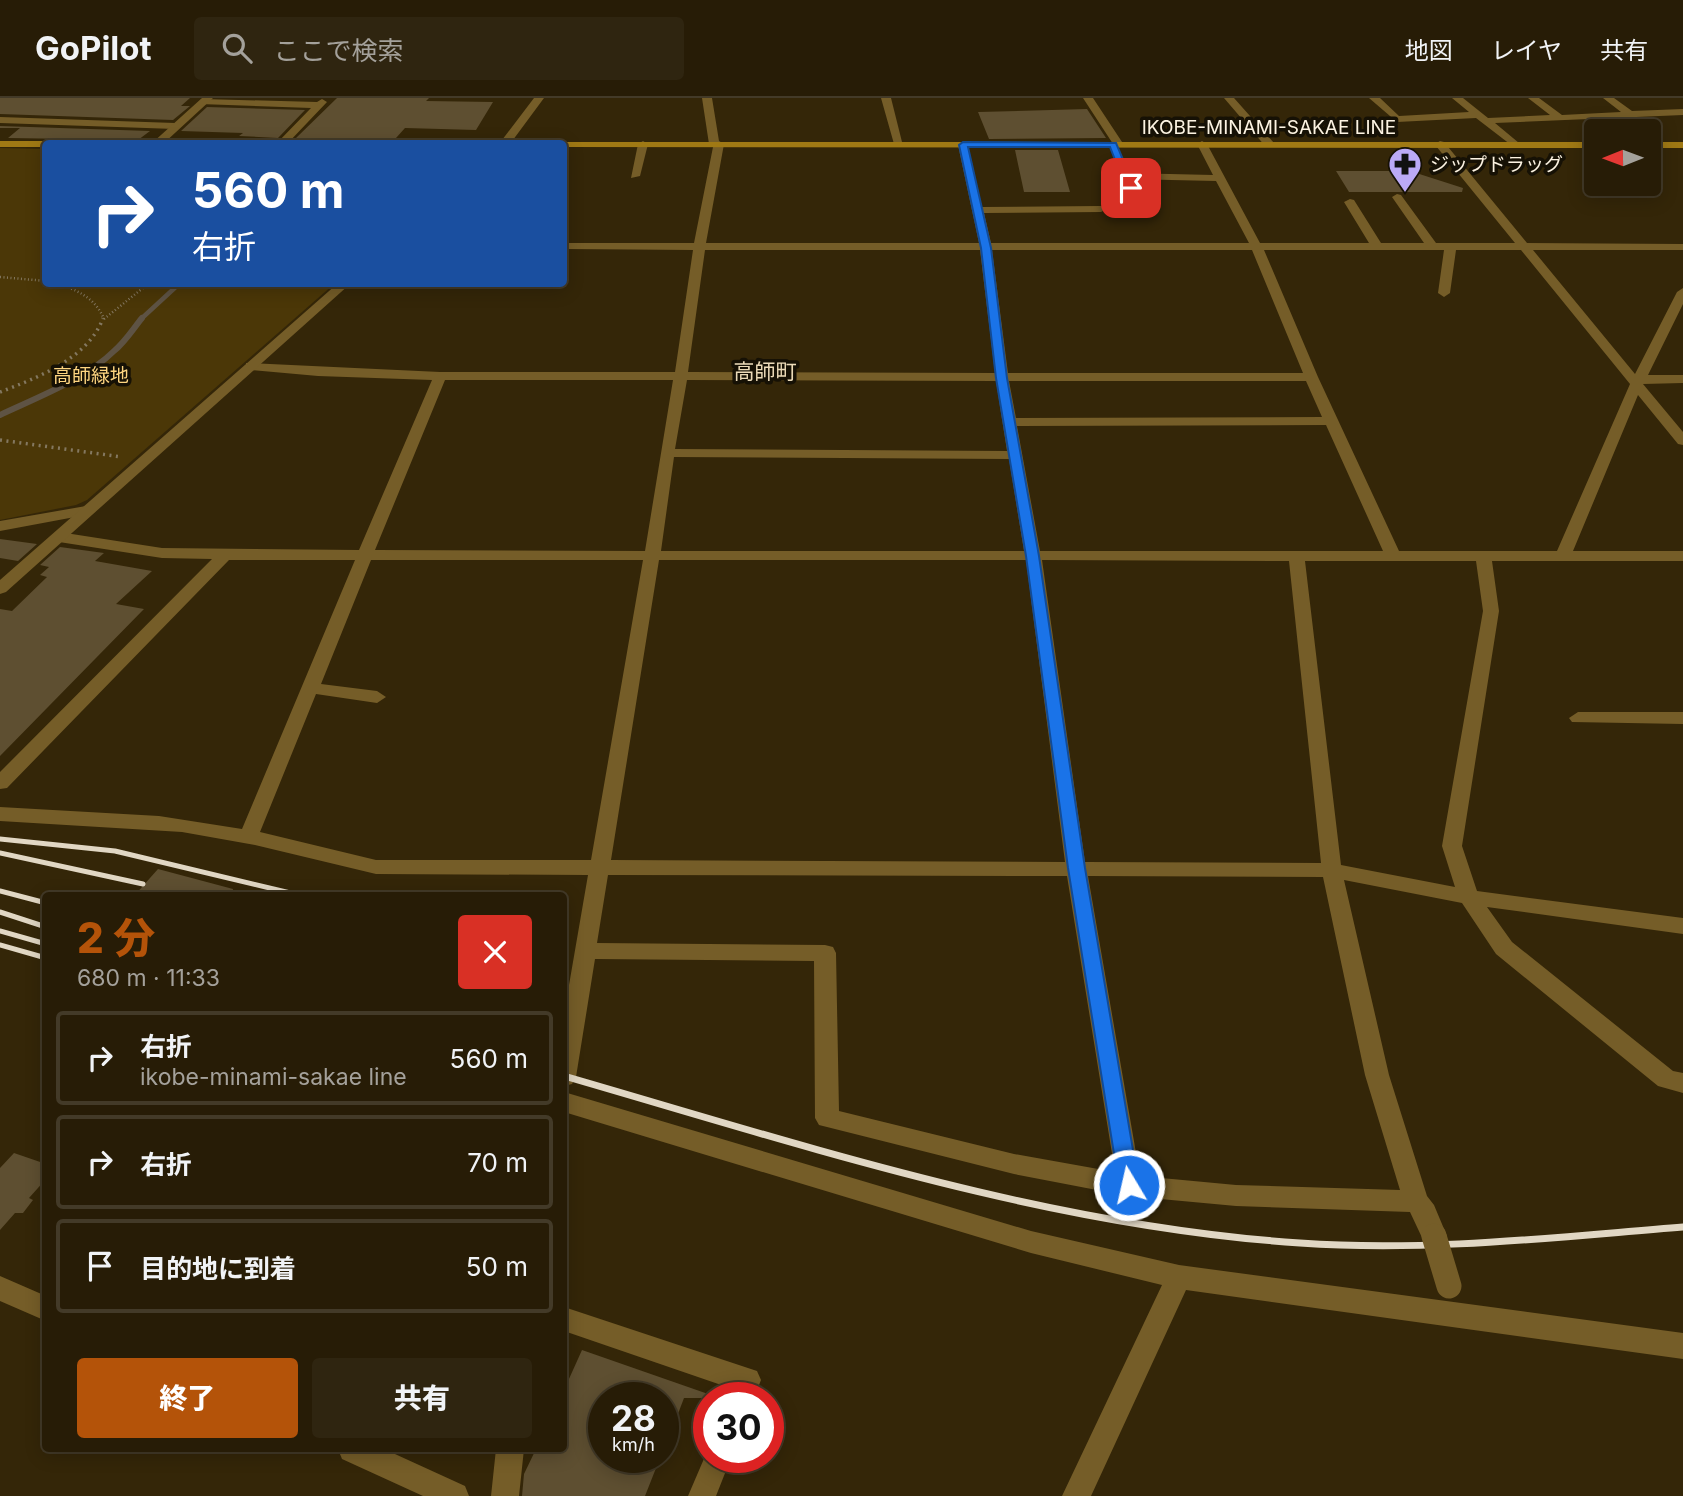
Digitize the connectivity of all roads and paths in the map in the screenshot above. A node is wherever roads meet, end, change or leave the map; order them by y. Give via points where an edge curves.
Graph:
1 (540, 98) edge
2 (707, 98) edge
3 (886, 98) edge
4 (1088, 98) edge
5 (1229, 98) edge
6 (1242, 98) edge
7 (1374, 98) edge
8 (1457, 98) edge
9 (1534, 98) edge
10 (1608, 98) edge
11 (206, 100) edge
12 (322, 102) edge
13 (1683, 113) edge
14 (1631, 115) junction
15 (1559, 117) junction
16 (1481, 118) junction
17 (0, 120) edge
18 (175, 126) junction
19 (160, 140) edge
20 (285, 140) edge
21 (507, 140) edge
22 (0, 144) edge
23 (42, 144) edge
24 (567, 144) edge
25 (643, 144) junction
26 (717, 144) junction
27 (1202, 144) junction
28 (1440, 144) junction
29 (899, 145) junction
30 (963, 145) junction
31 (1270, 145) junction
32 (1515, 145) junction
33 (1584, 145) edge
34 (1661, 145) edge
35 (1683, 145) edge
36 (1119, 157) junction
37 (635, 176) dead end
38 (1220, 178) junction
39 (1131, 188) dead end
40 (1397, 197) dead end
41 (1350, 202) dead end
42 (1101, 209) dead end
43 (977, 210) junction
44 (567, 246) edge
45 (1683, 247) edge
46 (699, 248) junction
47 (986, 248) junction
48 (1257, 248) junction
49 (1378, 248) junction
50 (1433, 248) junction
51 (1450, 248) junction
52 (1527, 248) junction
53 (0, 277) edge
54 (42, 281) edge
55 (67, 287) edge
56 (144, 287) edge
57 (341, 287) edge
58 (1683, 292) edge
59 (1444, 293) dead end
60 (104, 319) junction
61 (251, 366) junction
62 (440, 376) junction
63 (681, 376) junction
64 (1311, 377) junction
65 (1002, 378) junction
66 (1683, 379) edge
67 (1637, 382) junction
68 (0, 392) edge
69 (1331, 421) junction
70 (1009, 422) junction
71 (0, 440) edge
72 (1683, 441) edge
73 (667, 453) junction
74 (1015, 456) junction
75 (131, 458) dead end
76 (86, 511) junction
77 (0, 526) edge
78 (59, 537) junction
79 (366, 554) junction
80 (652, 554) junction
81 (1392, 554) junction
82 (1483, 554) junction
83 (225, 555) junction
84 (1296, 555) junction
85 (1563, 555) junction
86 (1033, 556) junction
87 (1683, 556) edge
88 (0, 589) edge
89 (311, 688) junction
90 (376, 697) dead end
91 (1578, 718) dead end
92 (1683, 718) edge
93 (0, 783) edge
94 (0, 814) edge
95 (248, 837) junction
96 (599, 866) junction
97 (1076, 868) junction
98 (1332, 870) junction
99 (1469, 897) junction
100 (1683, 926) edge
101 (577, 966) edge
102 (567, 1051) edge
103 (1683, 1083) edge
104 (567, 1103) edge
105 (1129, 1185) junction
106 (1416, 1201) junction
107 (1180, 1277) junction
108 (0, 1288) edge
109 (42, 1307) edge
110 (1458, 1313) junction
111 (567, 1320) edge
112 (1683, 1346) edge
113 (746, 1382) edge
114 (359, 1452) edge
115 (510, 1452) edge
116 (711, 1473) edge
117 (455, 1496) edge
118 (505, 1496) edge
119 (702, 1496) edge
120 (1076, 1496) edge

1 - 21 street
2 - 26 street
3 - 29 street
4 - 36 street
5 - 6 street
5 - 31 street
7 - 16 street via 1398,118
8 - 16 street
9 - 15 street
10 - 14 street
11 - 12 street
11 - 18 street
12 - 20 street
13 - 14 street
14 - 15 street
15 - 16 street
16 - 32 street
17 - 18 street
18 - 19 street
22 - 23 main road
24 - 25 main road, IKOBE-MINAMI-SAKAE LINE
25 - 26 main road, IKOBE-MINAMI-SAKAE LINE
25 - 37 street
26 - 29 main road, IKOBE-MINAMI-SAKAE LINE
26 - 46 street
27 - 31 main road, IKOBE-MINAMI-SAKAE LINE
27 - 36 main road, IKOBE-MINAMI-SAKAE LINE
27 - 38 street
28 - 31 main road, IKOBE-MINAMI-SAKAE LINE
28 - 32 main road, IKOBE-MINAMI-SAKAE LINE
28 - 52 street
29 - 30 main road, IKOBE-MINAMI-SAKAE LINE
30 - 36 main road, IKOBE-MINAMI-SAKAE LINE
30 - 43 street
32 - 33 main road, IKOBE-MINAMI-SAKAE LINE
34 - 35 main road
36 - 38 street
36 - 39 street
38 - 48 street
40 - 50 street
41 - 49 street
42 - 43 street
43 - 47 street
44 - 46 street
45 - 52 street
46 - 47 street
46 - 63 street
47 - 48 street
47 - 65 street
48 - 49 street
48 - 64 street
49 - 50 street
50 - 51 street
51 - 52 street
51 - 59 street
52 - 67 street
53 - 54 path
55 - 60 path via 99,307
56 - 60 path
57 - 61 street
58 - 67 street
60 - 68 path via 75,356
61 - 62 street
61 - 76 street
62 - 63 street
62 - 79 street
63 - 65 street
63 - 73 street
64 - 65 street
64 - 69 street
65 - 70 street
66 - 67 street
67 - 72 street
67 - 85 street
69 - 70 street
69 - 81 street
70 - 74 street
71 - 75 path
73 - 74 street
73 - 80 street
74 - 86 street
76 - 77 street
76 - 78 street
78 - 83 street via 162,553
78 - 88 street
79 - 80 street
79 - 83 street
79 - 89 street
80 - 86 street
80 - 96 street
81 - 82 street
81 - 84 street
82 - 85 street
82 - 99 street via 1491,611 1452,846
83 - 93 street
84 - 86 street
84 - 98 street
85 - 87 street
86 - 97 street
89 - 90 street
89 - 95 street
91 - 92 street
94 - 95 street via 181,825
95 - 96 street via 376,867
96 - 97 street
96 - 101 street
97 - 98 street
97 - 105 street
98 - 99 street
98 - 106 street via 1377,1075
99 - 100 street
99 - 103 street via 1504,948 1666,1079
101 - 102 street
101 - 105 street via 825,953 827,1118 1044,1171
104 - 107 street via 1031,1242
105 - 106 street
106 - 110 street, bridge via 1425,1213
107 - 110 street
107 - 120 street
108 - 109 street
110 - 112 street
111 - 113 street
114 - 117 street
115 - 118 street
116 - 119 street

